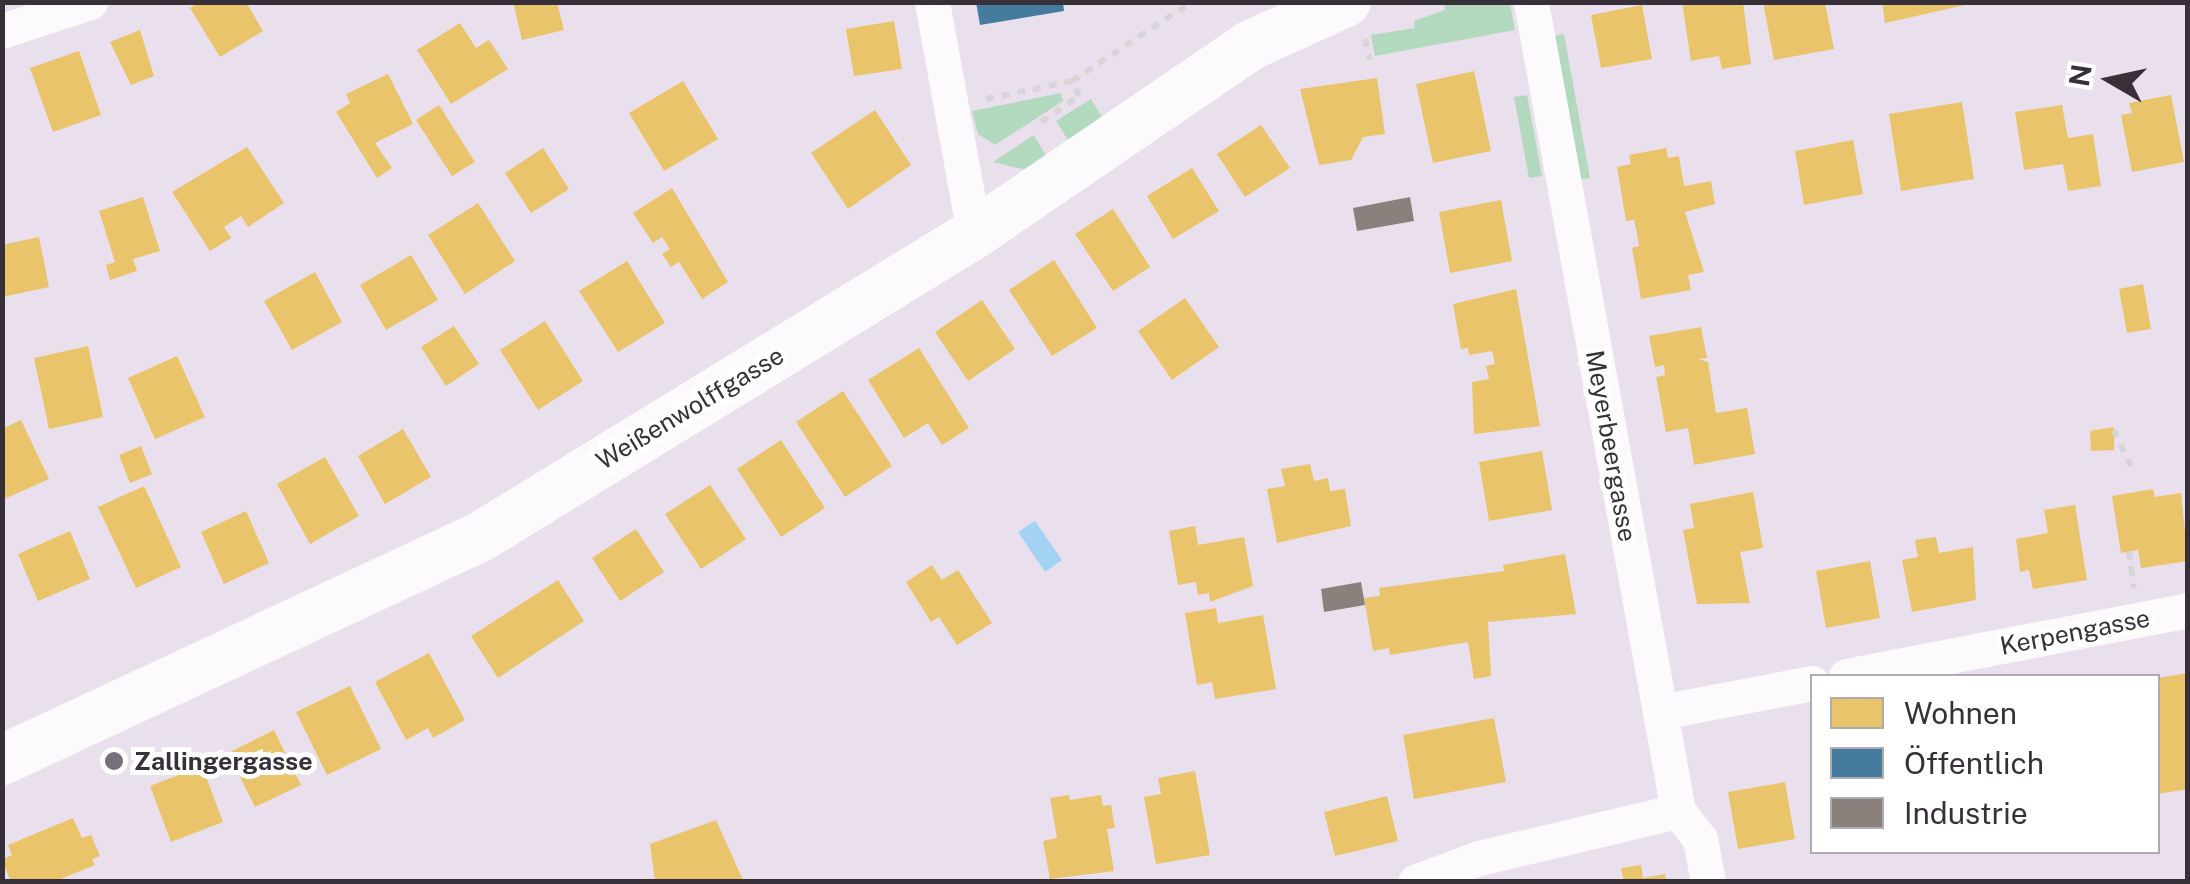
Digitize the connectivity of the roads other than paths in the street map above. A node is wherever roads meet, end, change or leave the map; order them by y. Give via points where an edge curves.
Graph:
1 (90, 2) edge
2 (932, 2) edge
3 (1531, 2) edge
4 (1356, 20) edge
5 (2, 31) edge
6 (974, 234) junction
7 (2188, 610) edge
8 (1856, 674) edge
9 (1810, 683) edge
10 (1660, 712) junction
11 (2, 760) edge
12 (1678, 810) junction
13 (1415, 882) edge
14 (1708, 882) edge

1 - 5 street
2 - 6 street
3 - 10 street, Meyerbeergasse
4 - 6 street, Weißenwolffgasse via 1252,45
6 - 11 street, Weißenwolffgasse via 480,537
7 - 8 street, Kerpengasse
9 - 10 street
10 - 12 street, Meyerbeergasse
12 - 13 street via 1479,858
12 - 14 street, Meyerbeergasse via 1700,838

